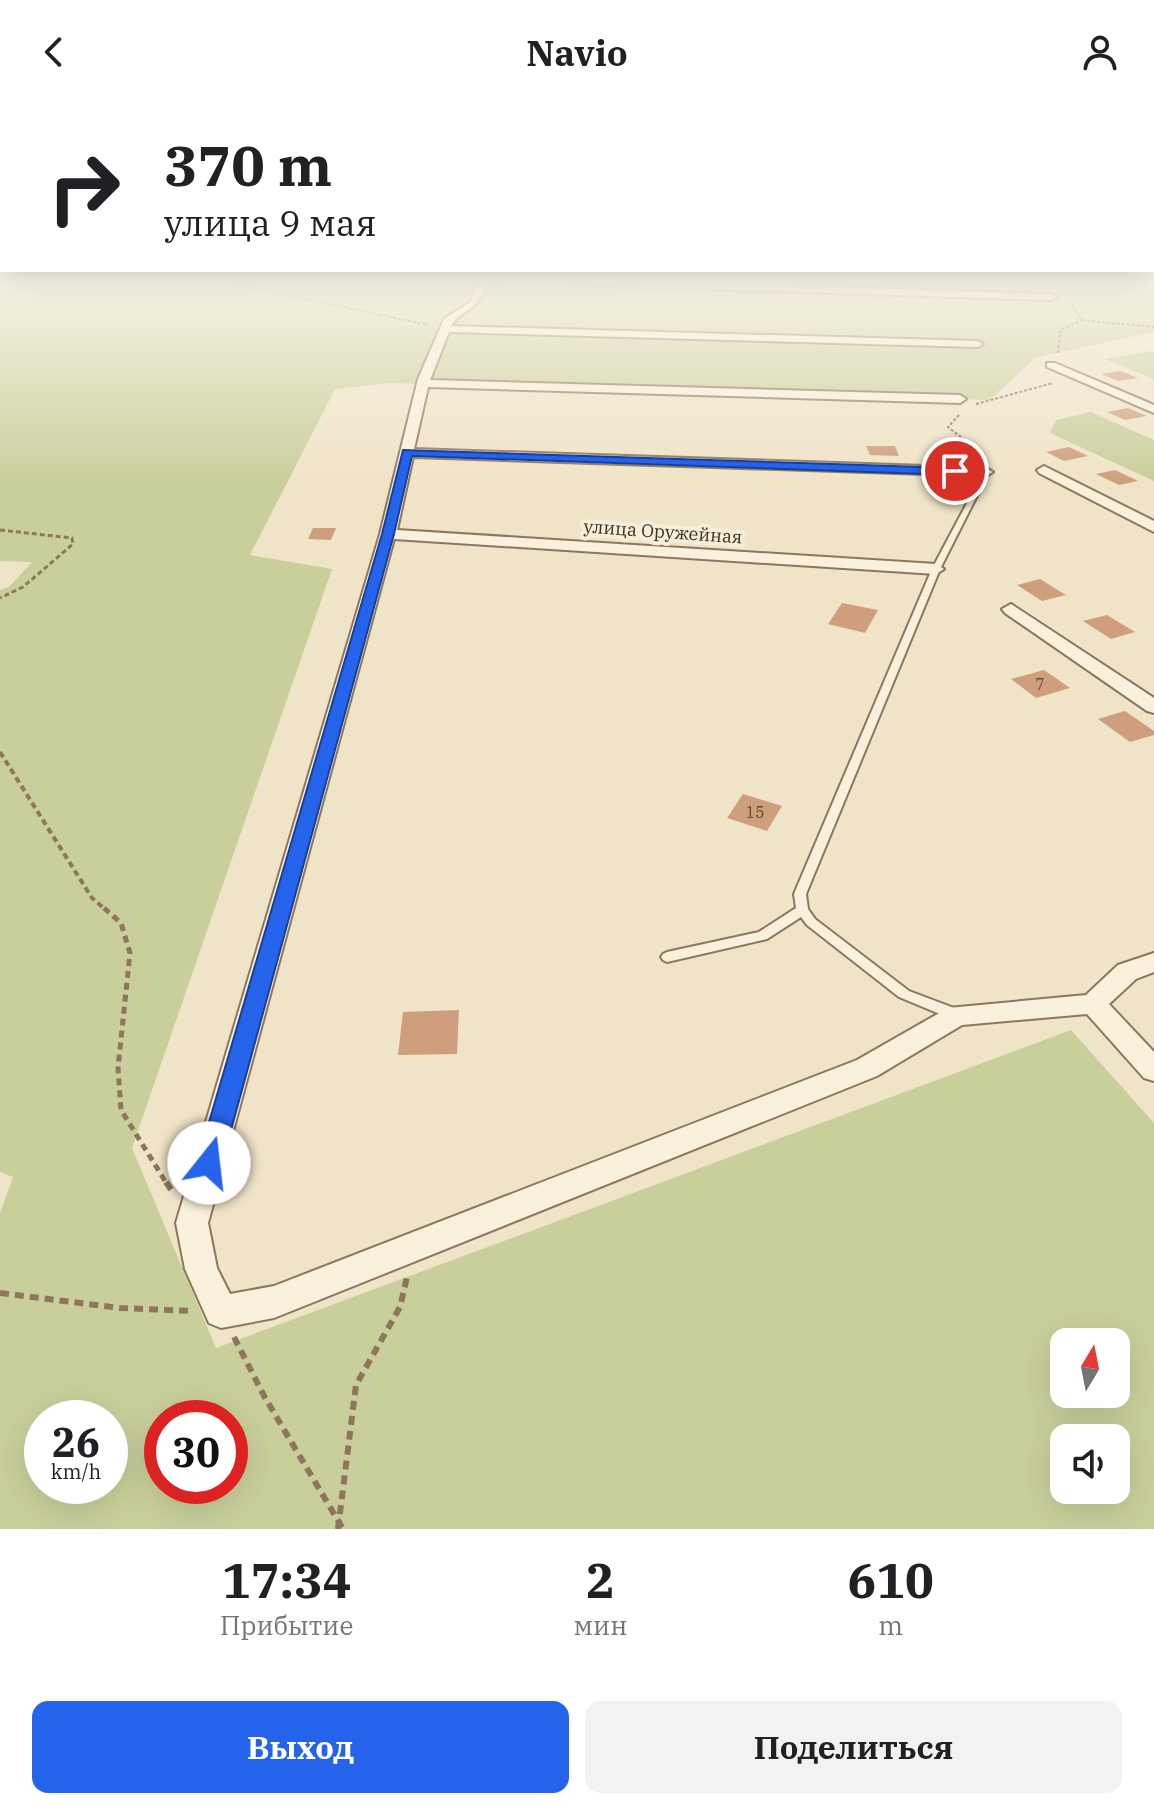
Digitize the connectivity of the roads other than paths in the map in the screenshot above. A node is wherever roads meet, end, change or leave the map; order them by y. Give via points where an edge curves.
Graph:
1 (437, 348) edge
2 (1051, 365) road end
3 (423, 383) junction
4 (965, 405) road end
5 (1154, 409) edge
6 (407, 453) junction
7 (1044, 470) dead end
8 (986, 472) joint
9 (1154, 527) edge
10 (388, 534) junction
11 (936, 569) junction
12 (1011, 609) dead end
13 (1154, 707) edge
14 (802, 910) junction
15 (667, 957) dead end
16 (1154, 962) edge
17 (1093, 1004) junction
18 (957, 1015) junction
19 (1154, 1070) edge

1 - 3 street
2 - 5 street
3 - 4 street
3 - 6 street
6 - 8 street
6 - 10 street
7 - 9 street
8 - 11 lane
10 - 11 street, улица Оружейная
10 - 18 street via 192,1223 201,1269 221,1312 274,1302 867,1068
11 - 14 lane via 800,894
12 - 13 street
14 - 15 lane via 763,936
14 - 18 lane via 904,994
16 - 17 street via 1127,972
17 - 18 street
17 - 19 street

